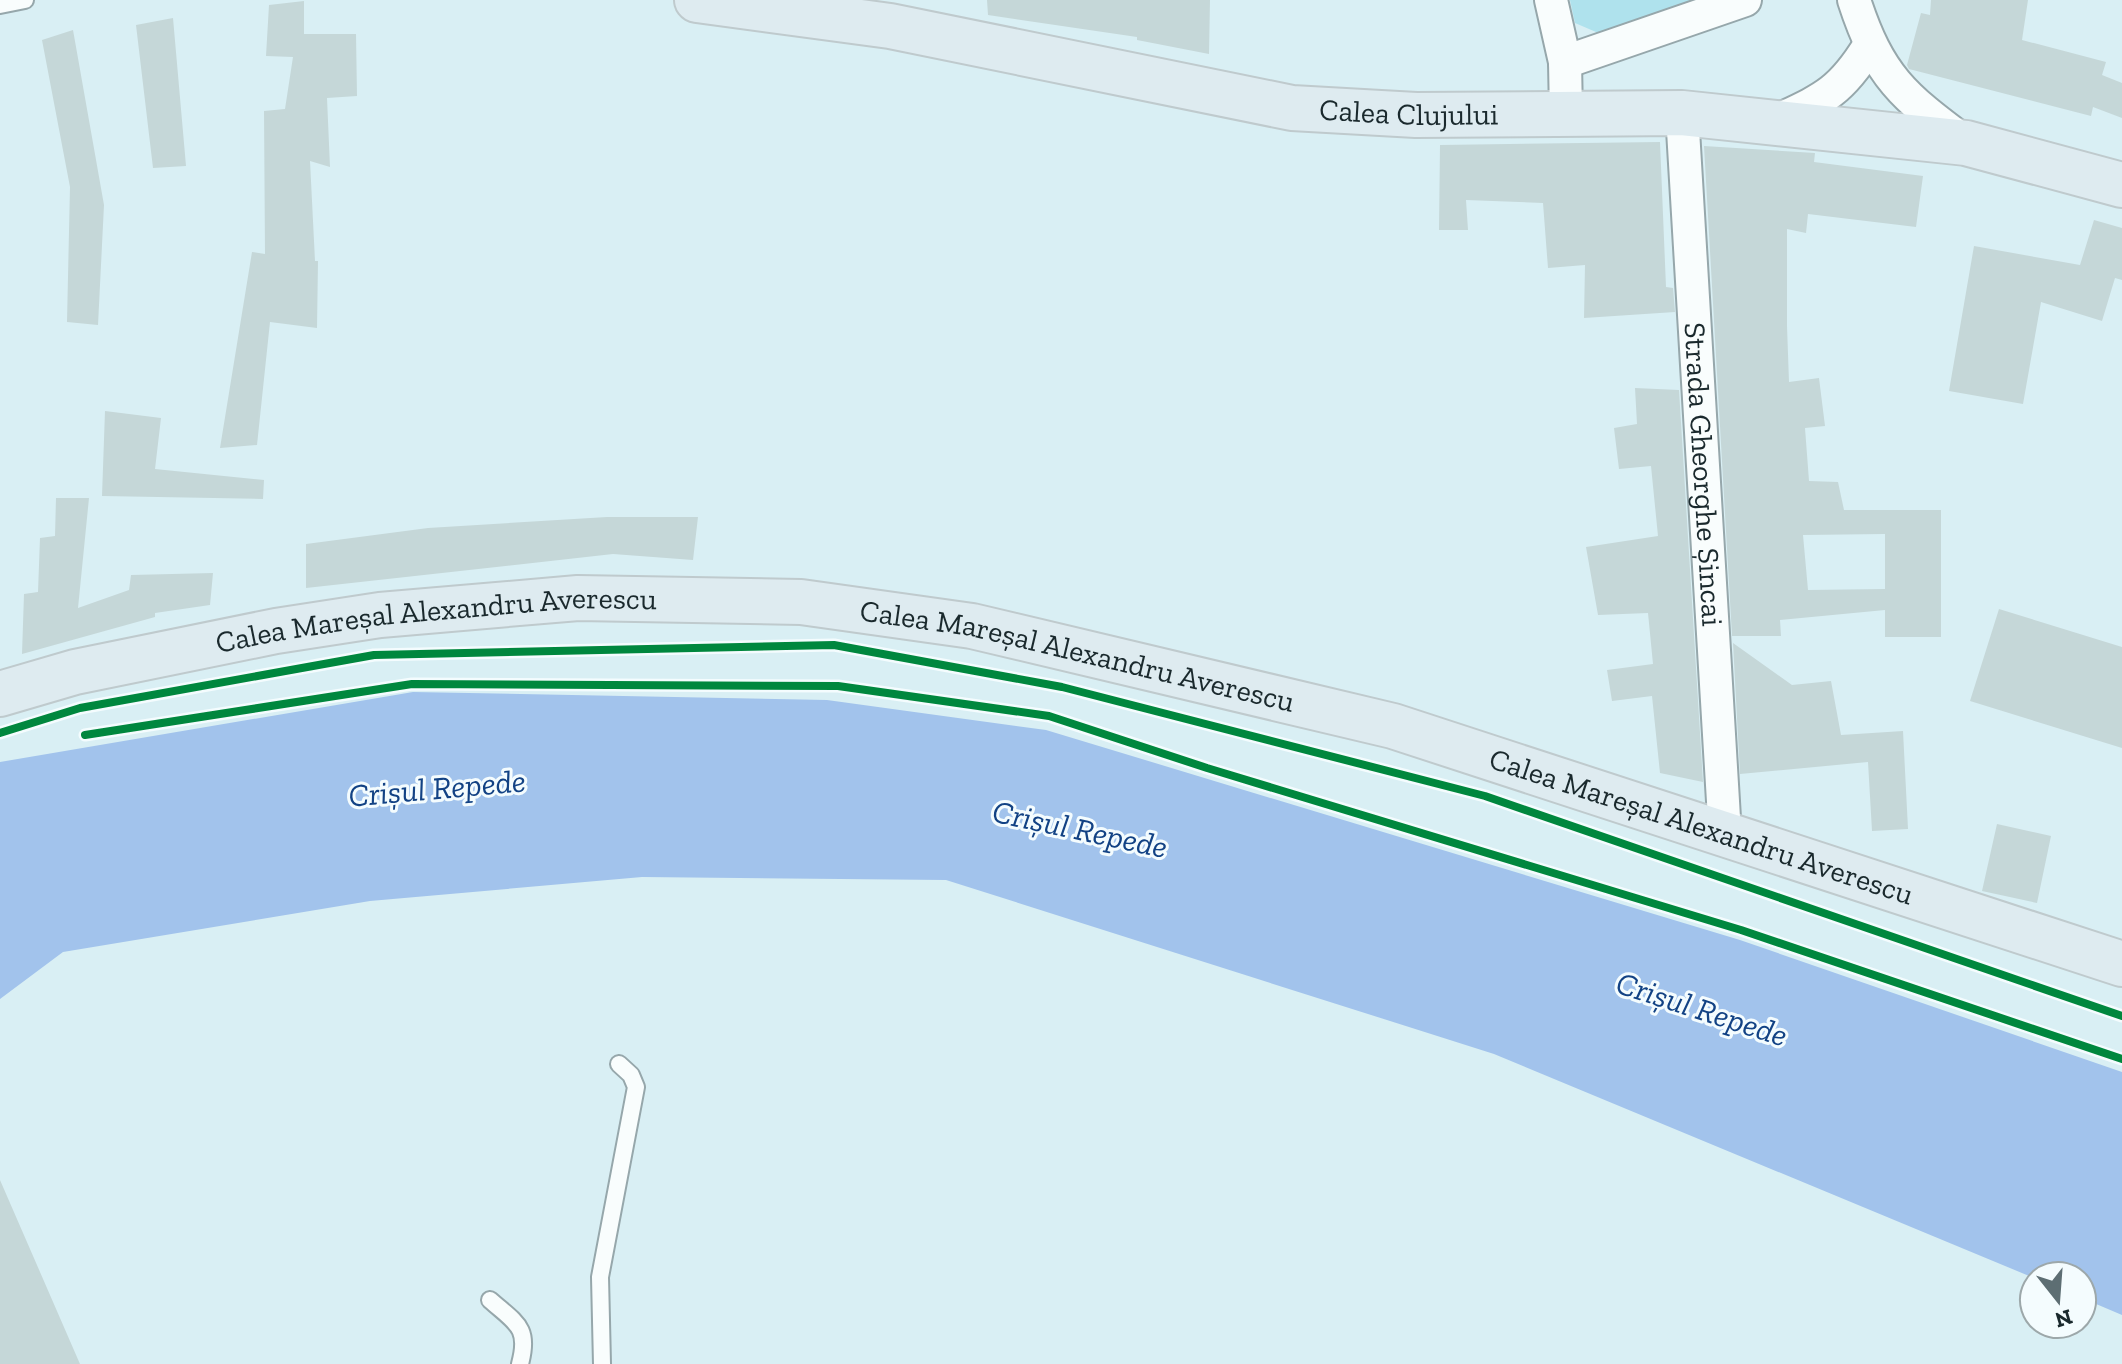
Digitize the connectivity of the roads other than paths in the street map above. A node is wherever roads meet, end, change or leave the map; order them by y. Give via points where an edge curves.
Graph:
1 (25, 0) edge
2 (697, 0) edge
3 (1551, 0) edge
4 (1745, 0) edge
5 (1854, 0) edge
6 (0, 5) edge
7 (889, 13) edge
8 (1869, 46) junction
9 (1565, 62) junction
10 (1682, 113) junction
11 (1566, 114) junction
12 (1774, 122) junction
13 (1966, 143) junction
14 (2122, 185) edge
15 (0, 694) edge
16 (1725, 835) junction
17 (2122, 964) edge
18 (619, 1064) dead end
19 (490, 1300) dead end
20 (520, 1364) edge
21 (602, 1364) edge

1 - 6 lane
2 - 7 main road, Calea Clujului
3 - 9 street
4 - 9 street
5 - 8 street
7 - 11 main road, Calea Clujului via 1292,108 1416,115
8 - 12 street via 1851,75 1828,97
8 - 13 street via 1894,82
9 - 11 street
10 - 11 main road, Calea Clujului
10 - 12 main road, Calea Clujului
10 - 16 street, Strada Gheorghe Șincai
12 - 13 main road, Calea Clujului
13 - 14 main road, Calea Clujului
15 - 16 main road, Calea Mareșal Alexandru Averescu via 75,672 380,615 578,598 801,602 972,626 1393,726
16 - 17 main road, Calea Mareșal Alexandru Averescu
18 - 21 lane via 636,1087 600,1277
19 - 20 lane via 521,1327 526,1343

